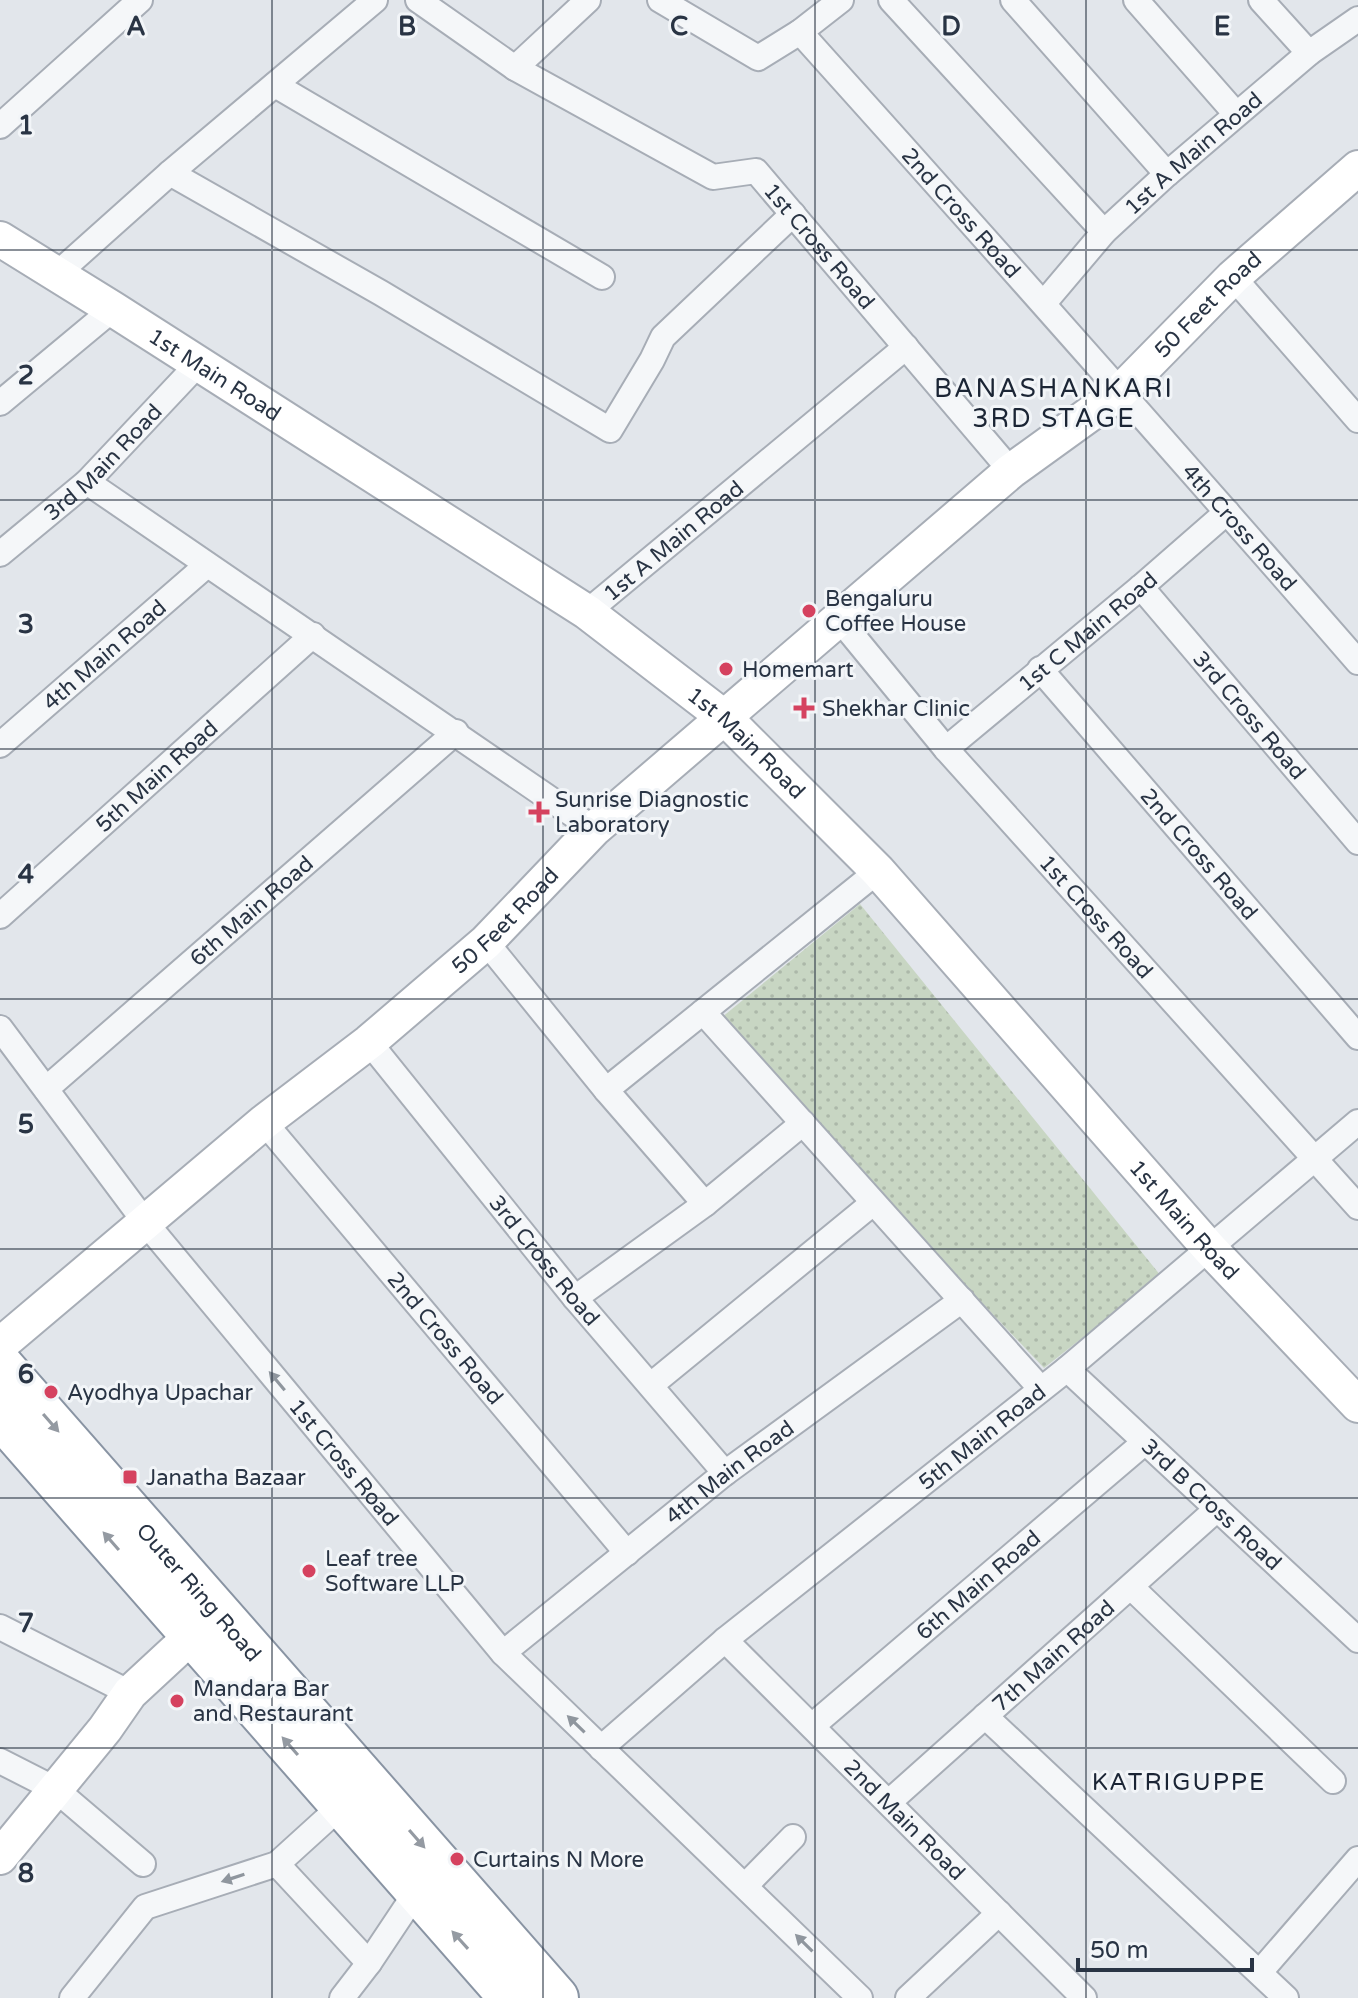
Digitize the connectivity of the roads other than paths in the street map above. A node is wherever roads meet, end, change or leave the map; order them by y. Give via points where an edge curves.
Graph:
1 (140, 0) edge
2 (375, 0) edge
3 (418, 0) edge
4 (588, 0) edge
5 (660, 0) edge
6 (841, 0) edge
7 (891, 0) edge
8 (1013, 0) edge
9 (1136, 0) edge
10 (1261, 0) edge
11 (1358, 19) edge
12 (800, 32) junction
13 (1309, 53) junction
14 (515, 68) junction
15 (275, 85) junction
16 (1236, 114) junction
17 (0, 126) edge
18 (1358, 168) edge
19 (170, 173) junction
20 (1167, 174) junction
21 (793, 214) junction
22 (1104, 232) junction
23 (0, 239) edge
24 (57, 274) junction
25 (602, 277) dead end
26 (1233, 277) junction
27 (1044, 303) junction
28 (113, 309) junction
29 (906, 347) junction
30 (199, 363) junction
31 (1119, 393) junction
32 (0, 403) edge
33 (1358, 420) edge
34 (1011, 471) junction
35 (87, 482) junction
36 (1227, 512) junction
37 (0, 554) edge
38 (207, 565) junction
39 (1141, 587) junction
40 (587, 612) junction
41 (840, 620) junction
42 (313, 635) junction
43 (1358, 662) edge
44 (1040, 669) junction
45 (725, 718) junction
46 (456, 732) junction
47 (0, 745) edge
48 (946, 749) junction
49 (594, 829) junction
50 (1358, 842) edge
51 (878, 871) junction
52 (0, 916) edge
53 (486, 942) junction
54 (703, 1012) junction
55 (0, 1028) edge
56 (1358, 1037) edge
57 (369, 1042) junction
58 (46, 1089) junction
59 (606, 1090) junction
60 (264, 1122) junction
61 (1358, 1122) edge
62 (803, 1123) junction
63 (1312, 1159) junction
64 (873, 1203) junction
65 (705, 1204) junction
66 (1358, 1207) edge
67 (145, 1222) junction
68 (1209, 1248) junction
69 (575, 1298) junction
70 (962, 1300) junction
71 (0, 1345) edge
72 (0, 1365) edge
73 (1067, 1369) junction
74 (651, 1385) junction
75 (1041, 1389) junction
76 (1358, 1405) edge
77 (0, 1415) edge
78 (1145, 1442) junction
79 (725, 1473) junction
80 (1217, 1509) junction
81 (627, 1553) junction
82 (1131, 1587) junction
83 (205, 1624) junction
84 (0, 1627) edge
85 (725, 1640) junction
86 (1358, 1640) edge
87 (503, 1653) junction
88 (130, 1693) junction
89 (985, 1716) junction
90 (812, 1726) junction
91 (601, 1748) junction
92 (0, 1761) edge
93 (1333, 1781) dead end
94 (55, 1789) junction
95 (889, 1802) junction
96 (342, 1805) junction
97 (793, 1837) dead end
98 (0, 1857) edge
99 (1358, 1859) edge
100 (143, 1864) dead end
101 (277, 1864) junction
102 (746, 1885) junction
103 (417, 1891) junction
104 (999, 1913) junction
105 (369, 1963) junction
106 (1260, 1972) junction
107 (72, 1998) edge
108 (342, 1998) edge
109 (512, 1998) edge
110 (556, 1998) edge
111 (860, 1998) edge
112 (908, 1998) edge
113 (1084, 1998) edge
114 (1286, 1998) edge

1 - 17 street
2 - 15 street
3 - 14 street, 1st Cross Road
4 - 14 street
5 - 12 street via 758,58
6 - 12 street
7 - 22 street
8 - 20 street
9 - 16 street
10 - 13 street
11 - 13 street, 1st A Main Road
12 - 27 street, 2nd Cross Road
13 - 16 street, 1st A Main Road
14 - 21 street, 1st Cross Road via 713,177 756,171
15 - 19 street
15 - 25 street
16 - 20 street, 1st A Main Road
18 - 26 street, 50 Feet Road
19 - 21 street via 610,430 663,337
19 - 24 street
20 - 22 street, 1st A Main Road
21 - 29 street, 1st Cross Road
22 - 27 street, 1st A Main Road
23 - 24 street, 1st Main Road
24 - 28 street, 1st Main Road
26 - 31 street, 50 Feet Road
26 - 33 street
27 - 31 street, 2nd Cross Road
28 - 30 street, 1st Main Road
28 - 32 street
29 - 34 street, 1st Cross Road
29 - 40 street, 1st A Main Road
30 - 35 street, 3rd Main Road
30 - 40 street, 1st Main Road
31 - 34 street, 50 Feet Road
31 - 36 street, 4th Cross Road
34 - 41 street, 50 Feet Road
35 - 37 street, 3rd Main Road
35 - 38 street
36 - 39 street, 1st C Main Road
36 - 43 street, 4th Cross Road
38 - 42 street
38 - 47 street, 4th Main Road
39 - 44 street, 1st C Main Road
39 - 50 street, 3rd Cross Road
40 - 45 street, 1st Main Road
41 - 45 street, 50 Feet Road
41 - 48 street, 1st Cross Road
42 - 46 street
42 - 52 street, 5th Main Road
44 - 48 street, 1st C Main Road
44 - 56 street, 2nd Cross Road
45 - 49 street, 50 Feet Road
45 - 51 street, 1st Main Road
46 - 49 street
46 - 58 street, 6th Main Road
48 - 63 street, 1st Cross Road
49 - 53 street, 50 Feet Road
51 - 54 street
51 - 68 street, 1st Main Road
53 - 57 street, 50 Feet Road
53 - 59 street
54 - 59 street
54 - 62 street
55 - 58 street, 1st Cross Road
57 - 60 street, 50 Feet Road
57 - 69 street, 3rd Cross Road
58 - 67 street, 1st Cross Road
59 - 65 street
60 - 67 street, 50 Feet Road
60 - 81 street, 2nd Cross Road
61 - 63 street, 5th Main Road
62 - 64 street
62 - 65 street
63 - 66 street, 1st Cross Road
63 - 68 street, 5th Main Road
64 - 70 street
64 - 74 street
65 - 69 street
67 - 71 street, 50 Feet Road
87 -> 67 street, 1st Cross Road
68 - 73 street, 5th Main Road
68 - 76 street, 1st Main Road
69 - 74 street, 3rd Cross Road
70 - 75 street
70 - 79 street, 4th Main Road
72 -> 83 highway, Outer Ring Road
73 - 75 street, 5th Main Road
73 - 78 street, 3rd B Cross Road
74 - 79 street, 3rd Cross Road
75 - 85 street, 5th Main Road
83 -> 77 highway, Outer Ring Road
78 - 80 street, 3rd B Cross Road
78 - 90 street, 6th Main Road
79 - 81 street, 4th Main Road
80 - 82 street, 7th Main Road
80 - 86 street, 3rd B Cross Road
81 - 87 street, 4th Main Road
82 - 89 street, 7th Main Road
82 - 93 street
83 - 88 street
96 -> 83 highway, Outer Ring Road
83 -> 110 highway, Outer Ring Road
84 - 88 street
85 - 90 street, 2nd Main Road
85 - 91 street, 5th Main Road
91 -> 87 street, 1st Cross Road
88 - 94 street
89 - 95 street, 7th Main Road
89 - 106 street
90 - 95 street, 2nd Main Road
91 - 102 street, 1st Cross Road
92 - 94 street
94 - 98 street
94 - 100 street
95 - 104 street, 2nd Main Road
96 - 101 street
96 - 103 highway, Outer Ring Road
97 - 102 street
99 - 106 street
101 - 105 street
101 -> 107 street via 145,1907
111 -> 102 street, 1st Cross Road
103 - 105 street
109 -> 103 highway, Outer Ring Road
104 - 112 street
104 - 113 street, 2nd Main Road
105 - 108 street
106 - 114 street

